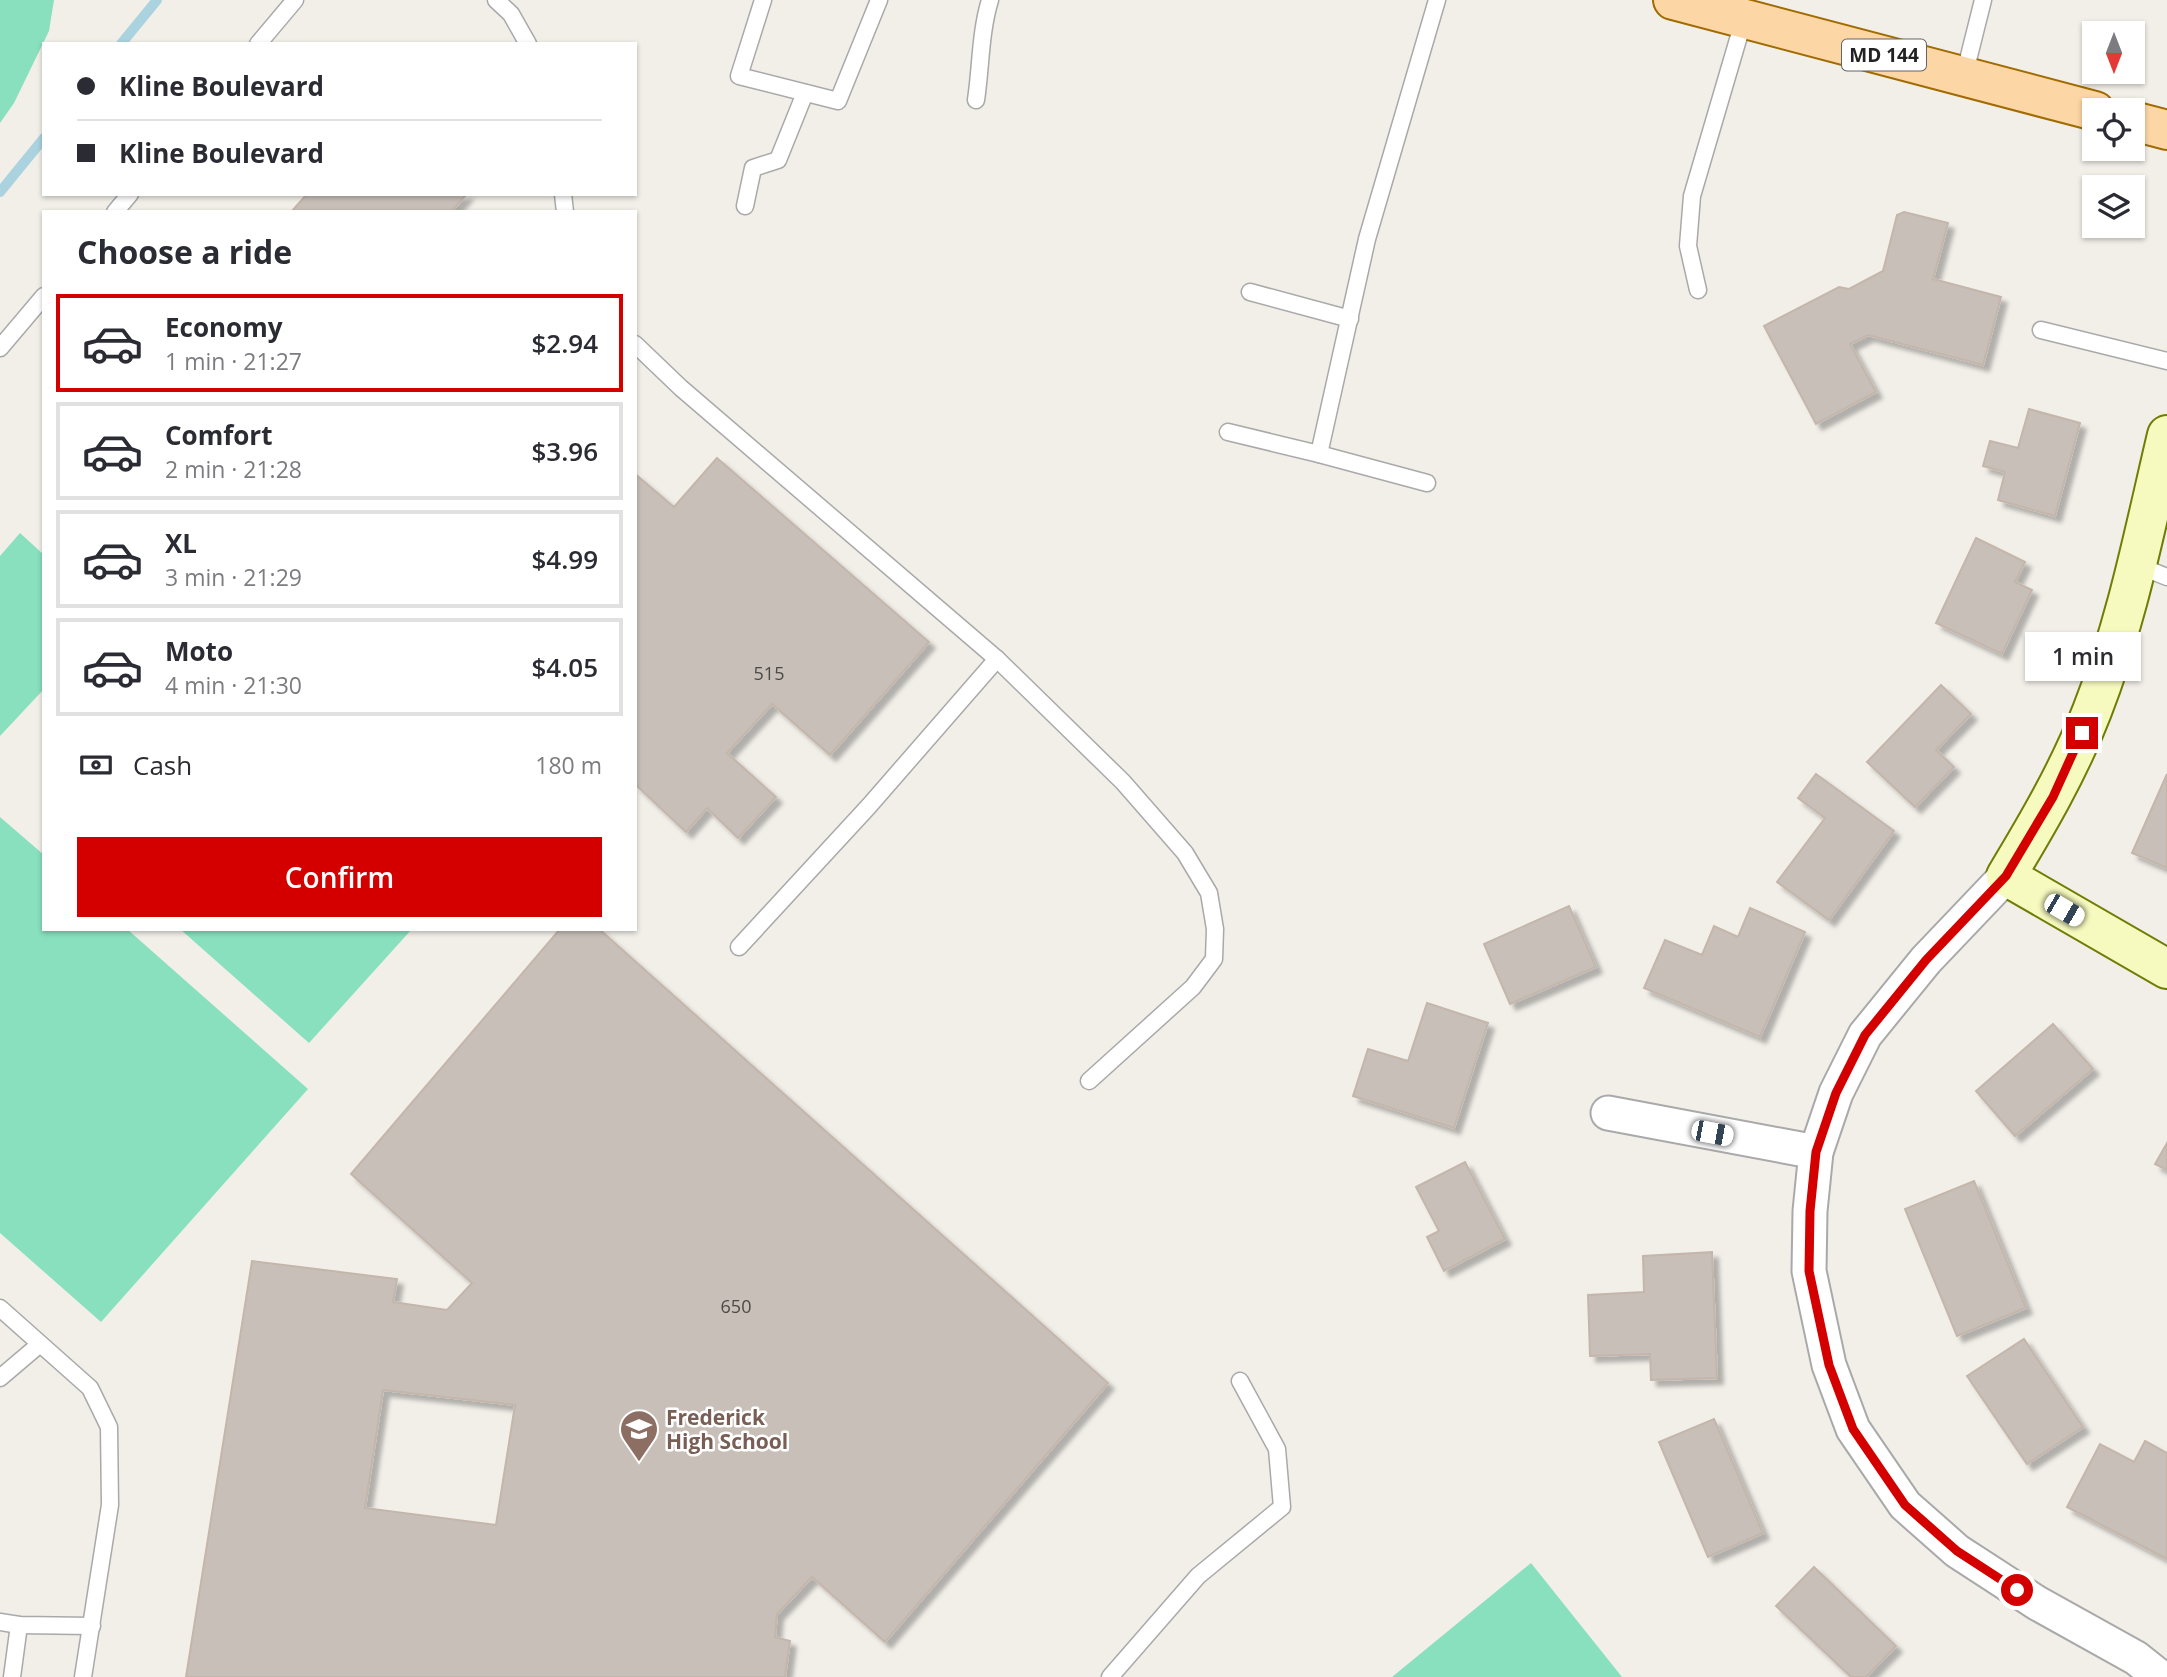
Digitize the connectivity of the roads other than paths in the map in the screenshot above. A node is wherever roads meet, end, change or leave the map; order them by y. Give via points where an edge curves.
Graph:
1 (295, 0) edge
2 (496, 0) edge
3 (763, 0) edge
4 (879, 0) edge
5 (990, 0) edge
6 (1437, 0) edge
7 (1673, 0) edge
8 (1983, 0) edge
9 (1744, 19) junction
10 (260, 42) edge
11 (527, 42) edge
12 (1964, 76) junction
13 (805, 93) junction
14 (976, 100) dead end
15 (2082, 108) edge
16 (2145, 124) edge
17 (2167, 130) edge
18 (128, 196) edge
19 (745, 206) dead end
20 (117, 210) edge
21 (1698, 290) dead end
22 (1250, 292) dead end
23 (42, 298) edge
24 (1350, 319) junction
25 (2041, 330) dead end
26 (637, 346) edge
27 (0, 348) edge
28 (2167, 361) edge
29 (1228, 432) dead end
30 (2167, 435) edge
31 (1319, 454) junction
32 (1427, 483) dead end
33 (2152, 571) edge
34 (997, 659) junction
35 (2006, 876) junction
36 (739, 947) dead end
37 (2167, 969) edge
38 (1089, 1081) dead end
39 (1608, 1113) dead end
40 (1816, 1152) junction
41 (0, 1308) edge
42 (40, 1344) junction
43 (0, 1378) edge
44 (1240, 1381) dead end
45 (0, 1622) edge
46 (19, 1625) junction
47 (92, 1626) junction
48 (12, 1677) edge
49 (83, 1677) edge
50 (1110, 1677) edge
51 (2160, 1677) edge

1 - 10 lane
2 - 11 lane via 511,13
3 - 13 lane via 739,76
4 - 13 lane via 838,101
5 - 14 lane via 982,25
6 - 24 lane via 1367,239
7 - 9 main road, MD 144
8 - 12 lane
9 - 12 main road, MD 144
9 - 21 lane via 1692,196 1688,246
12 - 15 main road, MD 144
13 - 19 lane via 778,160 752,168
16 - 17 main road
18 - 20 lane
22 - 24 lane
23 - 27 lane
24 - 31 lane
25 - 28 lane
26 - 34 lane
29 - 31 lane
30 - 33 street
31 - 32 lane
33 - 35 street via 2123,620 2092,712 2053,797
34 - 36 lane
34 - 38 lane via 1123,782 1185,853 1209,893 1214,959 1193,987
35 - 37 street
35 - 40 street via 1926,960 1865,1035 1836,1093
39 - 40 street
40 - 51 street via 1809,1271 1829,1365 1853,1429 1905,1505 1957,1551
41 - 42 lane
42 - 43 lane
42 - 47 lane via 90,1388 109,1427 110,1505
44 - 50 lane via 1277,1449 1282,1507 1198,1576
45 - 46 lane
46 - 47 lane
46 - 48 lane
47 - 49 lane

